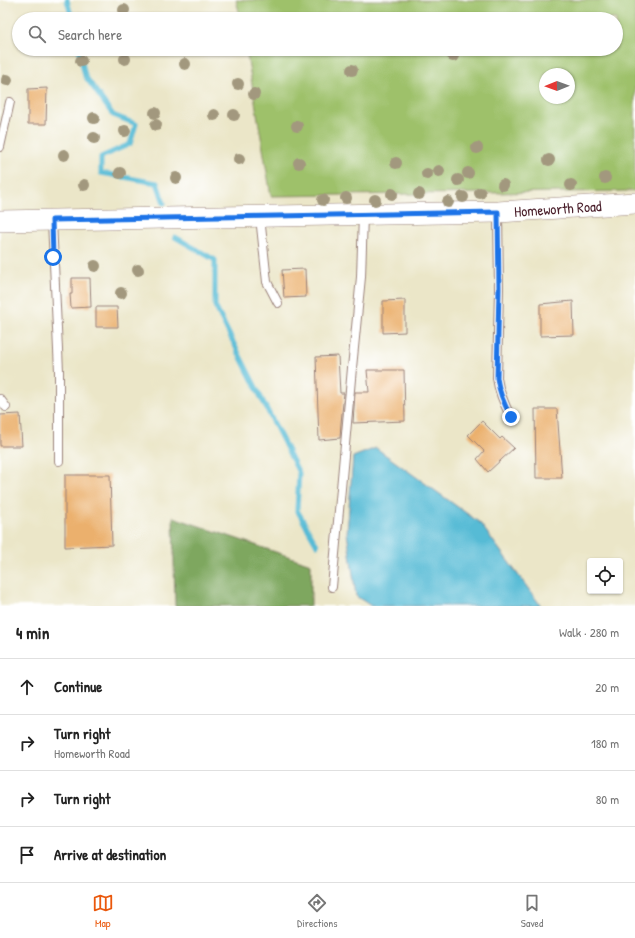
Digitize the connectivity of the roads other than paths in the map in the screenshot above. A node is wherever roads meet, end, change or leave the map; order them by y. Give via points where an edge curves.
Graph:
1 (10, 102) dead end
2 (0, 147) edge
3 (635, 203) edge
4 (498, 212) junction
5 (363, 214) junction
6 (260, 216) junction
7 (52, 220) junction
8 (0, 221) edge
9 (278, 302) dead end
10 (0, 399) edge
11 (6, 407) dead end
12 (511, 417) dead end
13 (59, 461) dead end
14 (332, 587) dead end

1 - 2 lane
3 - 4 street, Homeworth Road
4 - 5 street, Homeworth Road
4 - 12 lane via 497,378 502,400
5 - 6 street, Homeworth Road
5 - 14 lane via 361,277
6 - 7 street, Homeworth Road
6 - 9 lane via 267,282
7 - 8 street, Homeworth Road
7 - 13 lane via 59,371
10 - 11 lane

